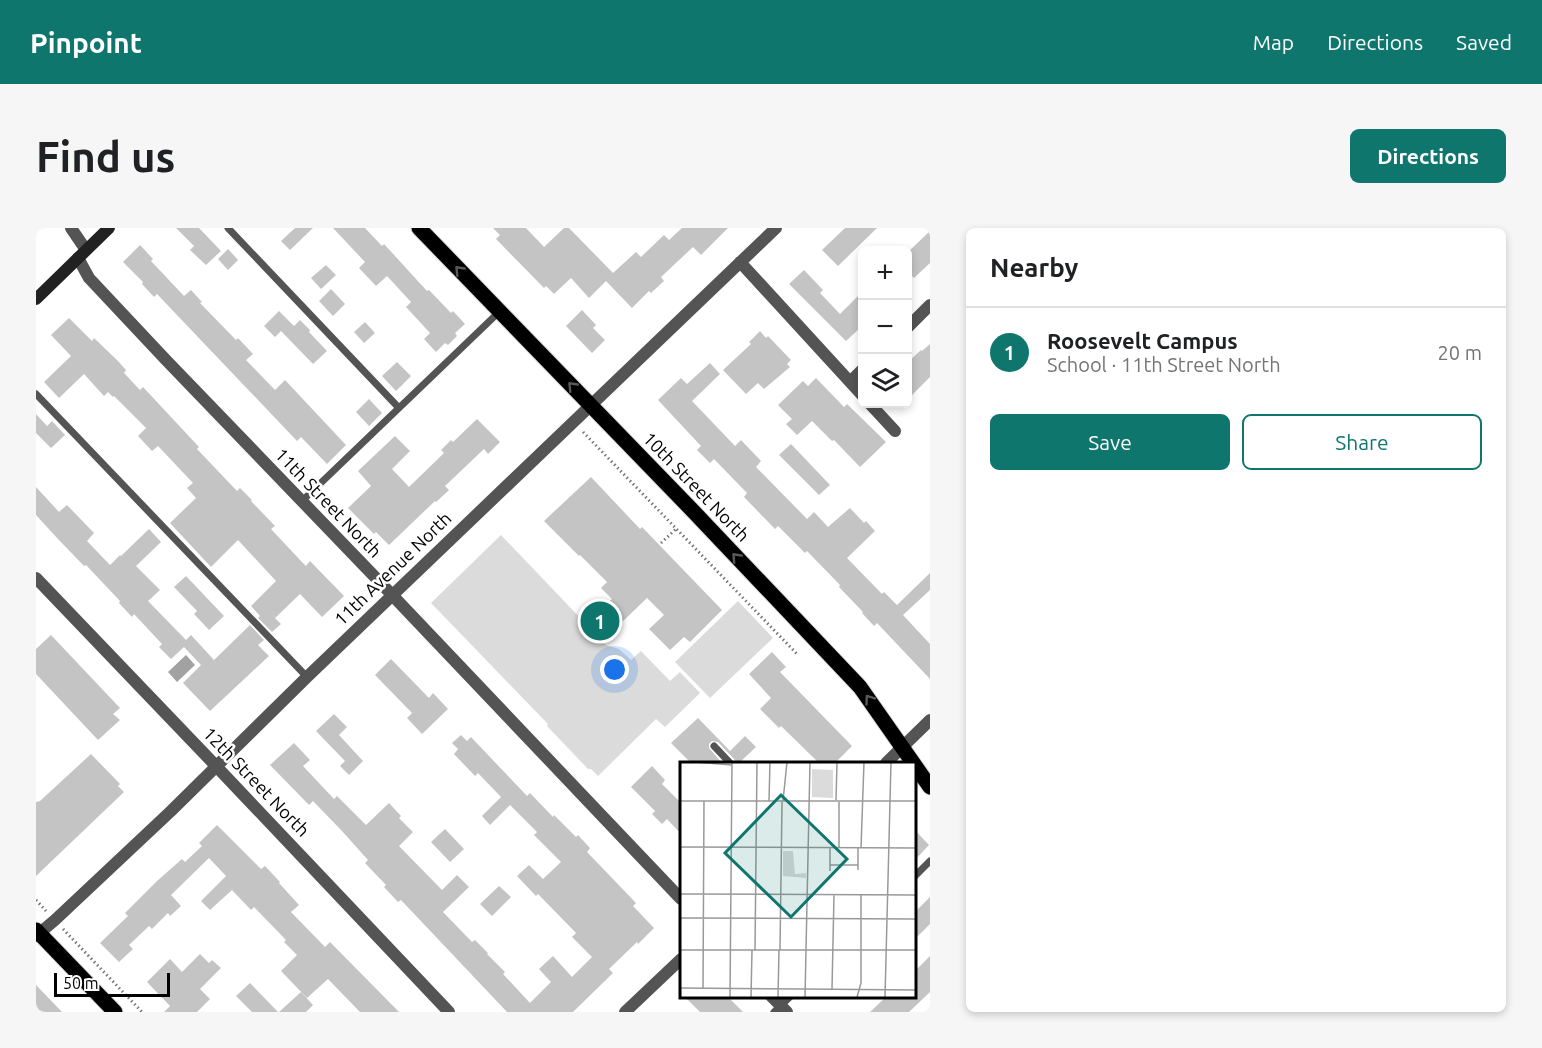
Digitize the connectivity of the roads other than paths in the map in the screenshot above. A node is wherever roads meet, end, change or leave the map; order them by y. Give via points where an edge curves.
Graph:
1 (70, 228) edge
2 (110, 228) edge
3 (228, 228) edge
4 (419, 228) edge
5 (776, 228) edge
6 (82, 254) junction
7 (740, 262) junction
8 (36, 298) edge
9 (930, 305) edge
10 (499, 312) junction
11 (912, 323) edge
12 (858, 374) edge
13 (850, 382) junction
14 (858, 391) edge
15 (36, 394) edge
16 (591, 406) junction
17 (399, 408) junction
18 (874, 408) edge
19 (895, 431) dead end
20 (302, 501) junction
21 (36, 578) edge
22 (392, 596) junction
23 (307, 677) junction
24 (930, 720) edge
25 (714, 746) dead end
26 (903, 747) junction
27 (729, 762) edge
28 (887, 762) edge
29 (913, 762) edge
30 (915, 764) edge
31 (216, 766) junction
32 (930, 786) edge
33 (930, 861) edge
34 (915, 876) edge
35 (680, 898) edge
36 (37, 933) edge
37 (680, 960) edge
38 (772, 997) edge
39 (789, 997) edge
40 (780, 1010) edge
41 (115, 1012) edge
42 (449, 1012) edge
43 (625, 1012) edge

1 - 6 street, 11th Street North
2 - 6 main road
3 - 17 lane
10 -> 4 main road, 10th Street North
5 - 7 street, 11th Avenue North
6 - 8 main road
6 - 20 street, 11th Street North via 95,285
7 - 13 street
7 - 16 street, 11th Avenue North
9 - 11 street
16 -> 10 main road, 10th Street North
10 - 17 lane
12 - 13 street
13 - 14 street
15 - 23 lane
16 - 22 street, 11th Avenue North
26 -> 16 main road, 10th Street North via 860,687
17 - 20 lane
18 - 19 street
20 - 22 street, 11th Street North
21 - 31 street, 12th Street North
22 - 23 street, 11th Avenue North
22 - 35 street, 11th Street North
23 - 31 street, 11th Avenue North
24 - 26 street
25 - 27 lane
26 - 28 street
26 - 29 main road, 10th Street North
30 - 32 main road, 10th Street North
31 - 36 street, 11th Avenue North
31 - 42 street, 12th Street North
33 - 34 lane
36 - 41 main road
37 - 43 street
38 - 40 street
39 - 40 lane

